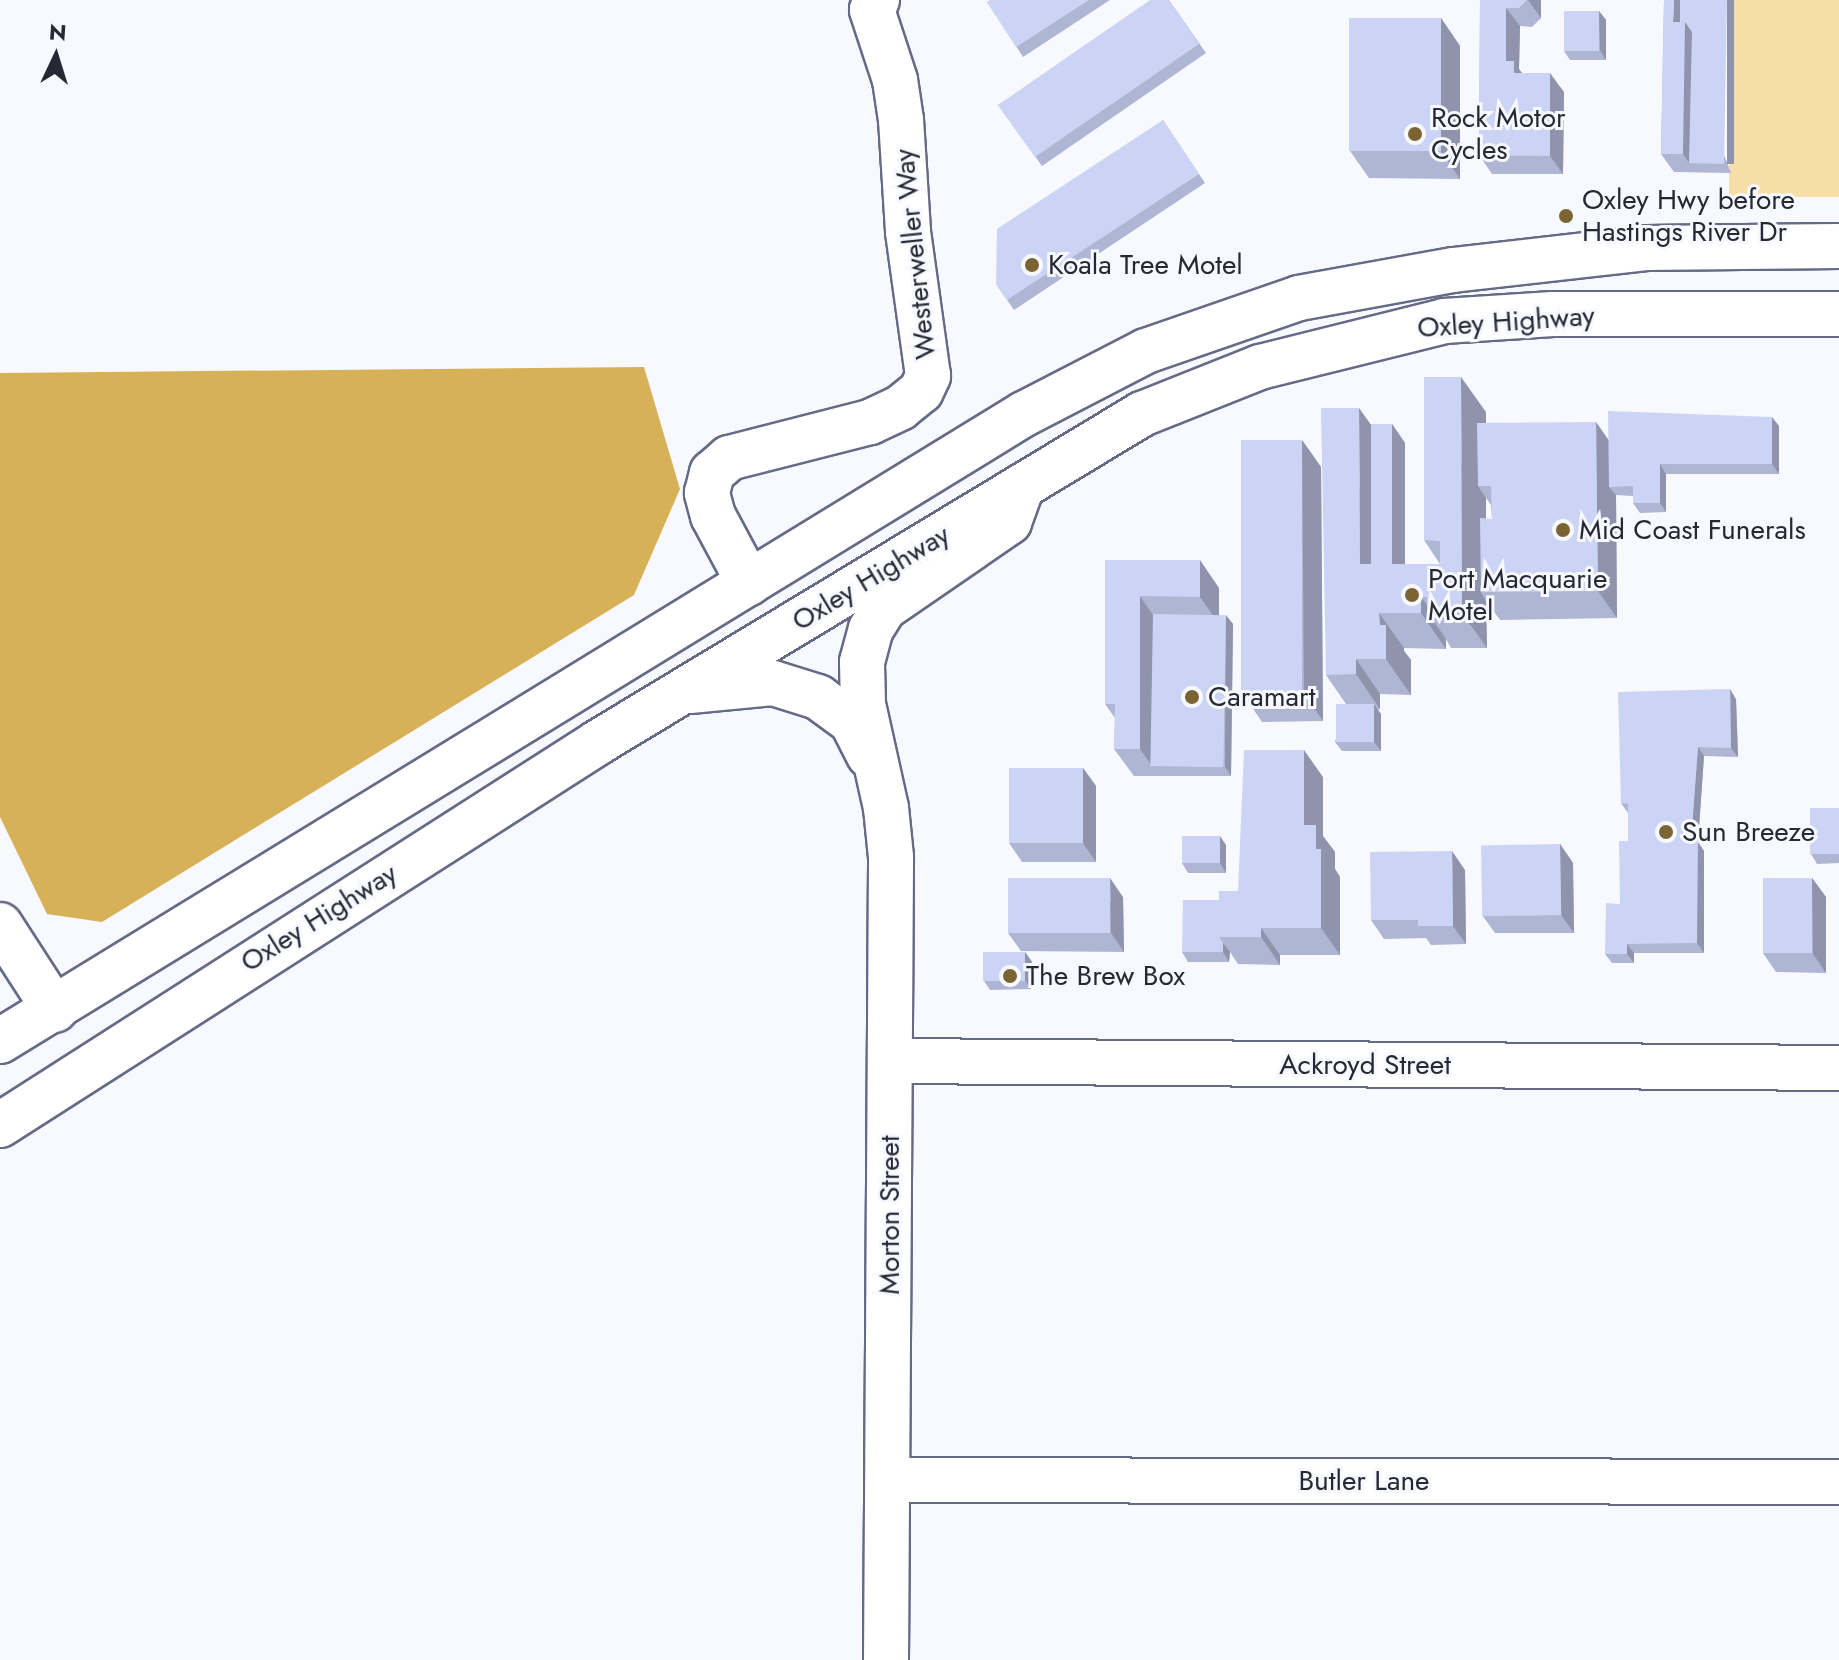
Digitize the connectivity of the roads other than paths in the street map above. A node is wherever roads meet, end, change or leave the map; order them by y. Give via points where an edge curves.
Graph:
1 (875, 5) edge
2 (1839, 246) edge
3 (1839, 314) edge
4 (1022, 486) junction
5 (749, 583) junction
6 (690, 691) junction
7 (877, 771) junction
8 (0, 925) edge
9 (55, 1010) junction
10 (0, 1041) edge
11 (890, 1061) junction
12 (91, 1066) junction
13 (1839, 1068) edge
14 (0, 1125) edge
15 (889, 1480) junction
16 (1839, 1482) edge
17 (886, 1660) edge

1 - 5 main road, Westerweller Way via 901,120 908,231 928,376 921,391 900,408 870,422 729,458 712,473 707,493 713,516
2 - 5 main road, Oxley Highway via 1705,246 1584,254 1388,279 1269,307 1146,351 1081,383
3 - 4 main road, Oxley Highway via 1553,314 1406,328 1211,384 1083,445
4 - 6 main road, Oxley Highway
4 - 7 main road, Morton Street via 1009,522 884,608 871,629 862,662 863,704
5 - 9 main road, Oxley Highway
6 - 7 main road, Morton Street via 725,683 773,683 818,697 852,722
6 - 12 main road, Oxley Highway via 583,751
7 - 11 main road, Morton Street via 891,857
8 - 9 main road
9 - 10 main road, Oxley Highway
9 - 12 main road
11 - 13 main road, Ackroyd Street
11 - 15 main road, Morton Street
12 - 14 main road, Oxley Highway
15 - 16 main road, Butler Lane
15 - 17 main road, Morton Street

